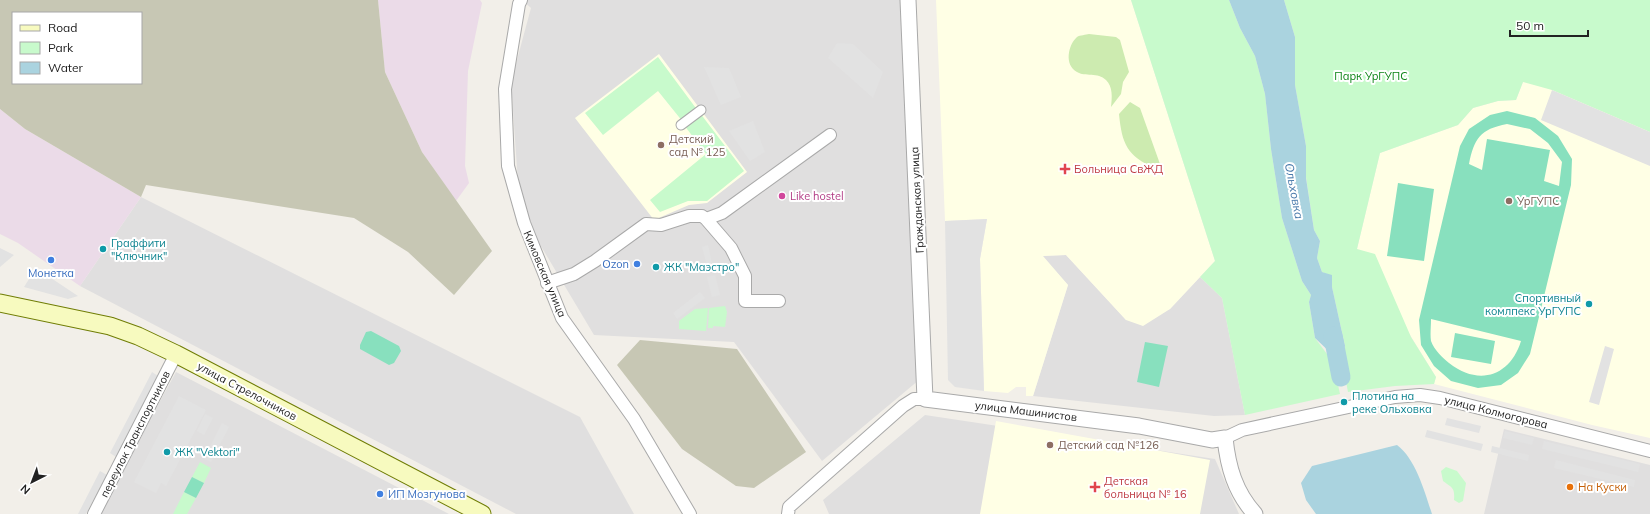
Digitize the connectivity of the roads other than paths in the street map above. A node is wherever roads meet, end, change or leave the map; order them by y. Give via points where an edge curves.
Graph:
1 (521, 0) edge
2 (908, 0) edge
3 (701, 110) dead end
4 (681, 125) dead end
5 (830, 135) dead end
6 (706, 219) junction
7 (547, 283) junction
8 (779, 301) dead end
9 (0, 303) edge
10 (176, 354) junction
11 (925, 399) junction
12 (1225, 438) junction
13 (1650, 451) edge
14 (94, 514) edge
15 (482, 514) edge
16 (690, 514) edge
17 (788, 514) edge
18 (1256, 514) edge

1 - 7 street, Кимовская улица via 505,89 508,166 524,223
2 - 11 street, Гражданская улица
3 - 4 street
5 - 6 street via 722,213
6 - 7 street via 702,216 689,216 661,225 646,224 574,274
6 - 8 street via 731,248 745,276 745,300
7 - 16 street, Кимовская улица via 562,318 634,419
9 - 10 main road, улица Стрелочников via 110,326
10 - 14 street, переулок Транспортников
10 - 15 main road, улица Стрелочников
11 - 12 street, улица Машинистов via 1131,424 1212,440
11 - 17 street, улица Машинистов via 914,399 903,406 789,507
12 - 13 street, улица Колмогорова via 1242,430 1395,397 1420,395 1470,405
12 - 18 street via 1233,478 1245,503

